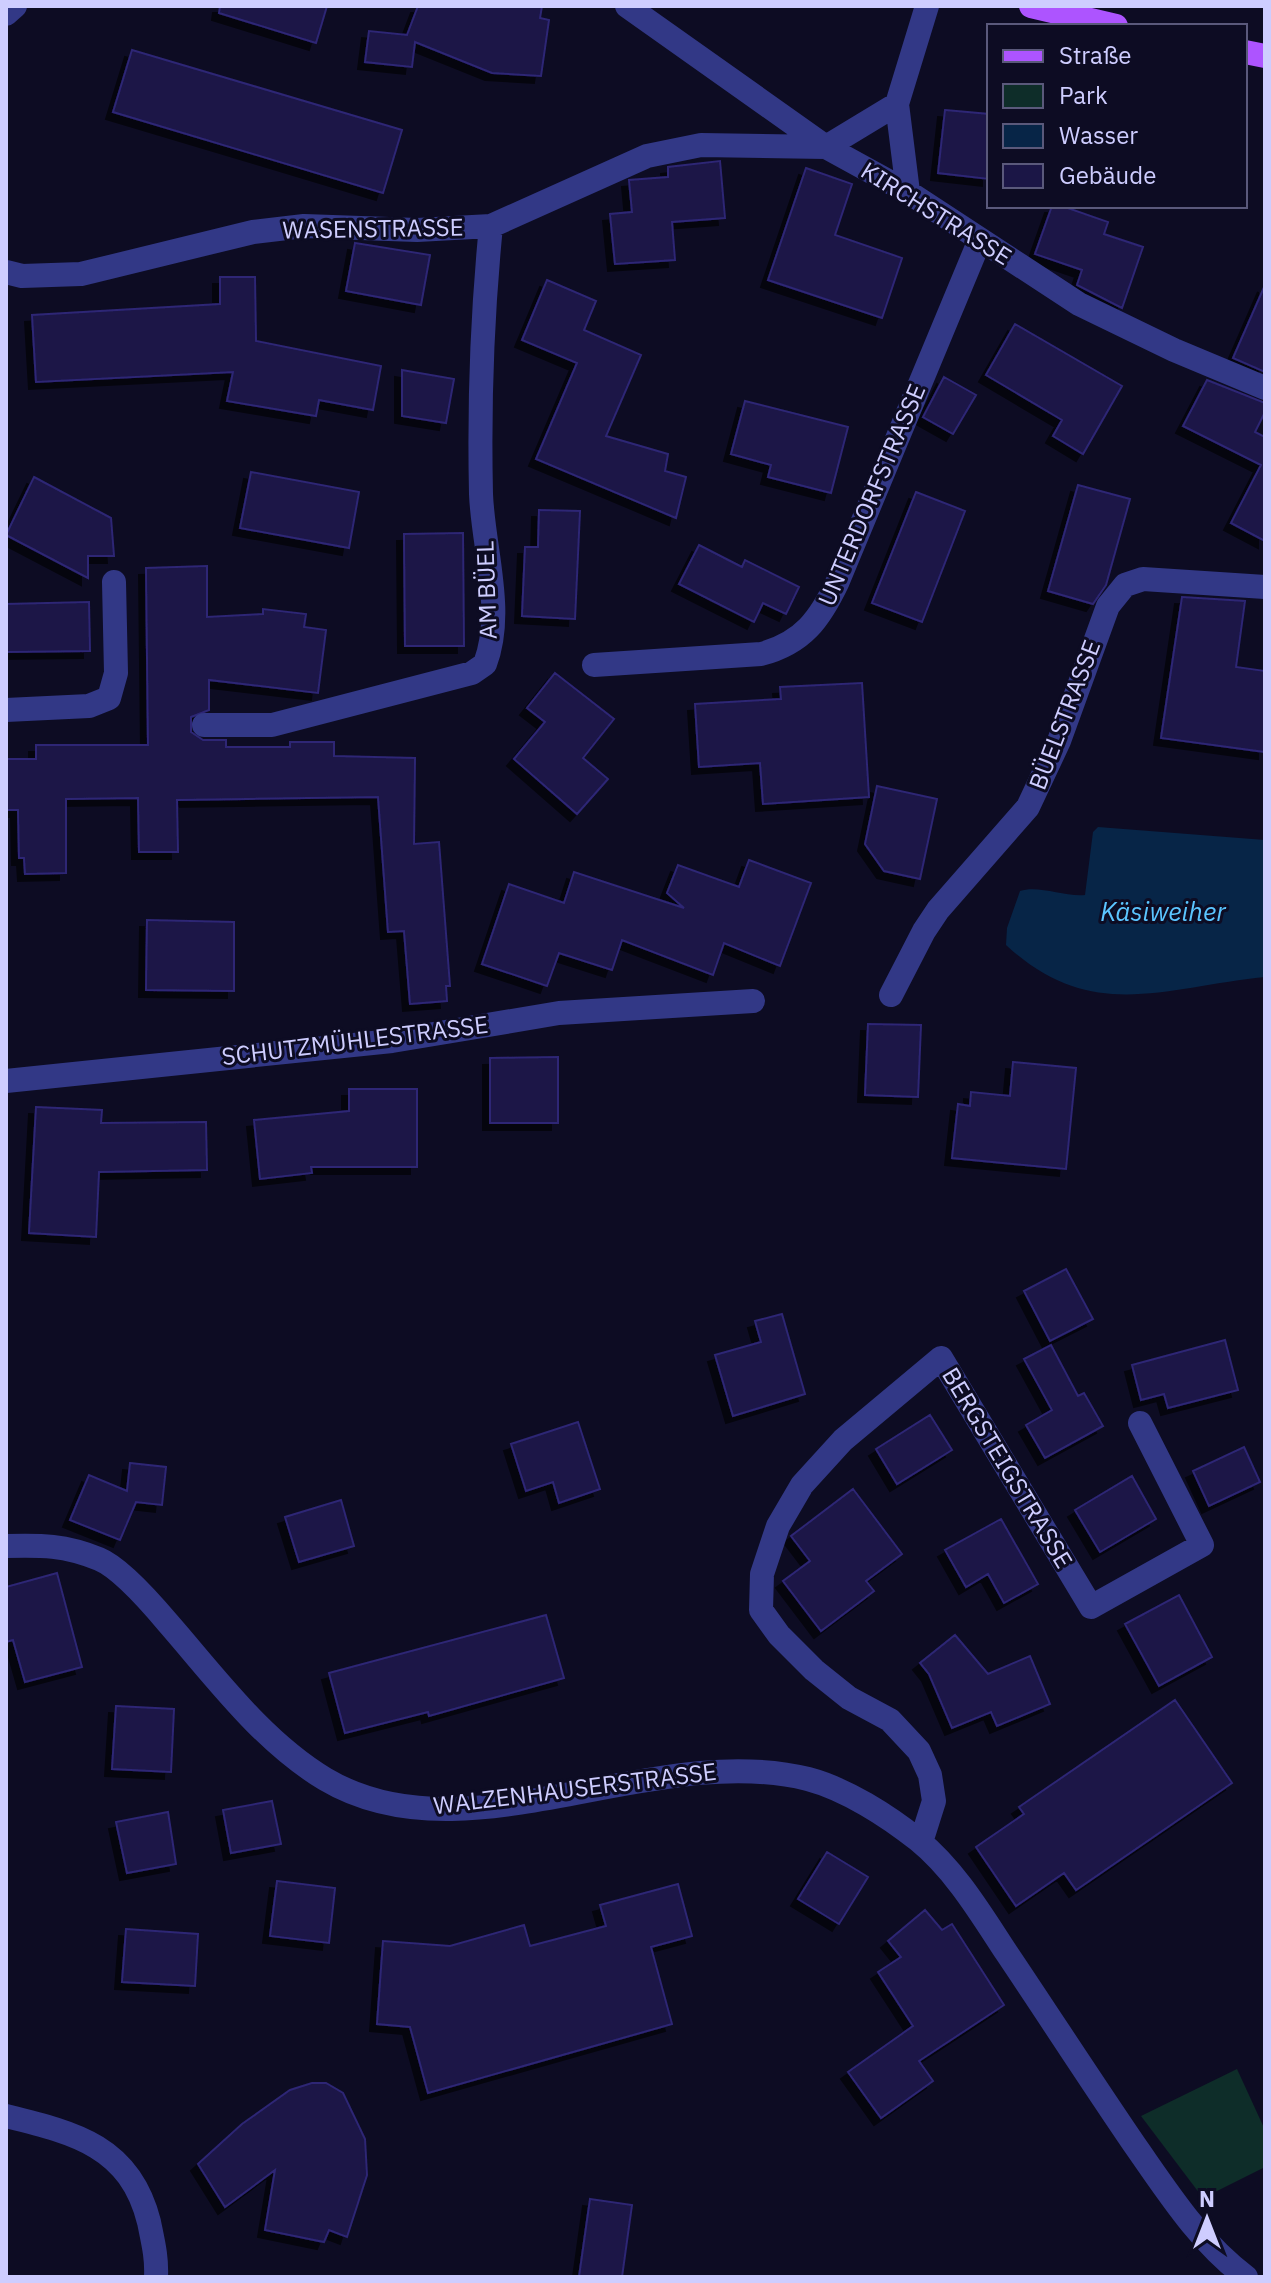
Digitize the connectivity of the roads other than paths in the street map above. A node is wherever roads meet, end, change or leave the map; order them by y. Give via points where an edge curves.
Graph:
1 (15, 6) edge
2 (627, 6) edge
3 (927, 6) edge
4 (1031, 6) edge
5 (6, 14) edge
6 (1108, 24) edge
7 (897, 104) junction
8 (826, 147) junction
9 (908, 192) junction
10 (491, 226) junction
11 (979, 242) junction
12 (6, 272) edge
13 (1265, 388) edge
14 (114, 582) dead end
15 (1265, 587) edge
16 (594, 665) dead end
17 (6, 710) edge
18 (204, 725) dead end
19 (891, 995) dead end
20 (753, 1001) dead end
21 (6, 1081) edge
22 (1140, 1423) dead end
23 (6, 1546) edge
24 (921, 1842) junction
25 (6, 2116) edge
26 (156, 2277) edge
27 (1246, 2277) edge

1 - 5 street
2 - 8 street, KIRCHSTRASSE
3 - 7 street
4 - 6 main road
7 - 8 street
7 - 9 street
8 - 9 street, KIRCHSTRASSE
8 - 10 street, WASENSTRASSE via 701,145 647,156
9 - 11 street, KIRCHSTRASSE
10 - 12 street, WASENSTRASSE via 304,226 253,232 81,274
10 - 18 street, AM BÜEL via 479,371 481,498 492,631 485,664 472,673 272,725
11 - 13 street, KIRCHSTRASSE via 1116,323
11 - 16 street, UNTERDORFSTRASSE via 838,581 815,624 785,646 761,654
14 - 17 street via 116,673 109,698 89,706
15 - 19 street, BÜELSTRASSE via 1143,579 1116,594 1028,807 938,910
20 - 21 street, SCHUTZMÜHLESTRASSE via 559,1013 392,1041
22 - 24 street, BERGSTEIGSTRASSE via 1202,1545 1091,1607 941,1358 843,1440 802,1485 778,1526 762,1574 761,1610 814,1670 849,1698 890,1720 919,1751 934,1801
23 - 24 street, WALZENHAUSERSTRASSE via 54,1544 103,1560 150,1603 262,1730 326,1779 383,1804 441,1809 494,1805 705,1770 759,1771 811,1779 870,1807
24 - 27 street, WALZENHAUSERSTRASSE via 966,1892 1185,2216
25 - 26 street via 53,2128 106,2151 128,2173 143,2198 157,2256

